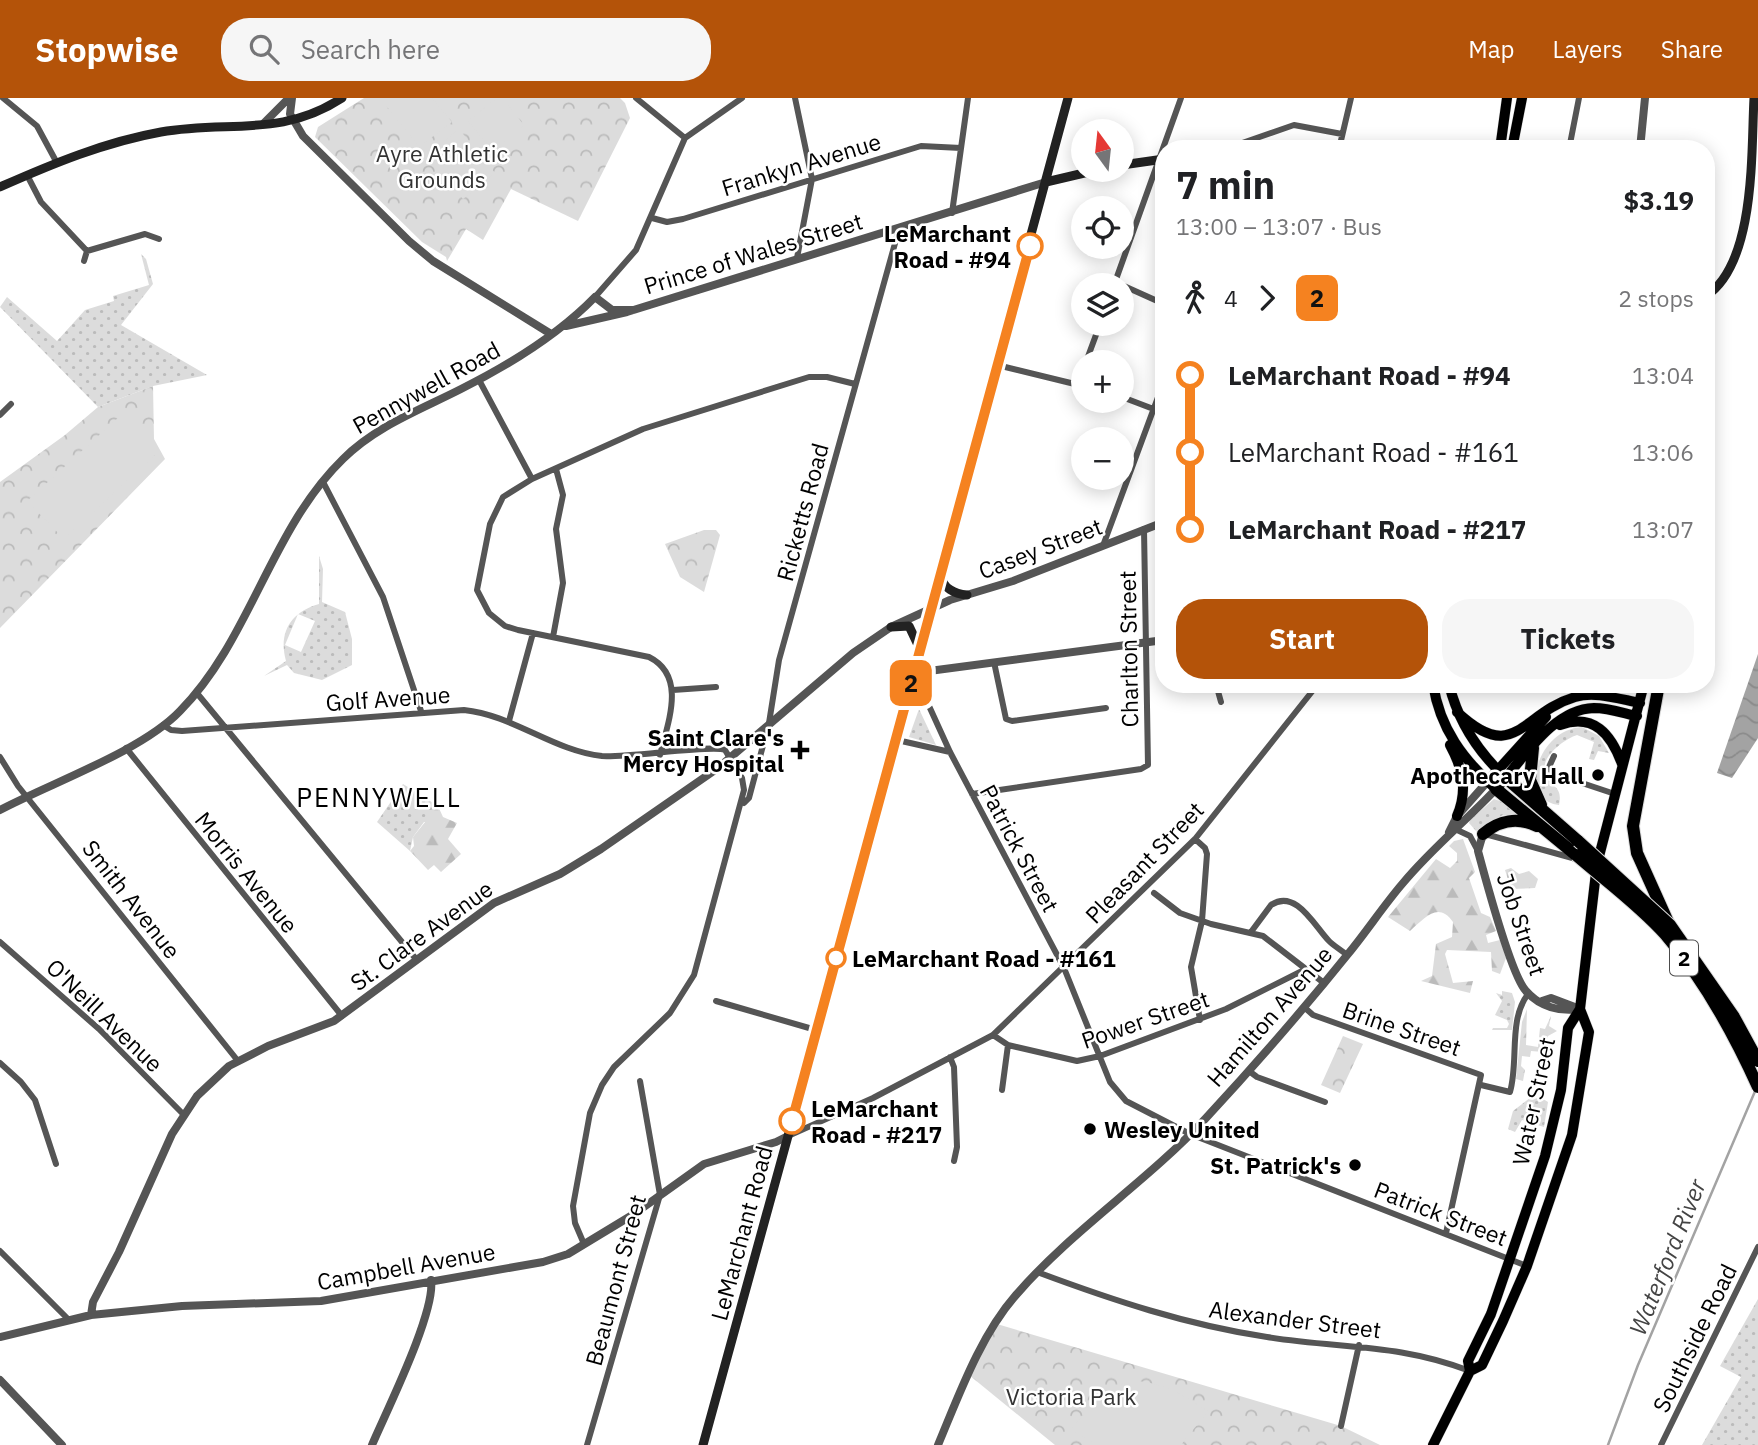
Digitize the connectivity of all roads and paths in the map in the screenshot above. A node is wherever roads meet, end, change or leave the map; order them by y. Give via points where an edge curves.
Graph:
1 (3, 98) edge
2 (290, 98) edge
3 (342, 98) edge
4 (636, 98) edge
5 (742, 98) edge
6 (795, 98) edge
7 (968, 98) edge
8 (1068, 98) edge
9 (1181, 98) edge
10 (1351, 98) edge
11 (1507, 98) edge
12 (1522, 98) edge
13 (1579, 98) edge
14 (1645, 98) edge
15 (1754, 98) edge
16 (293, 122) junction
17 (264, 124) junction
18 (1342, 134) junction
19 (685, 138) junction
20 (1168, 140) edge
21 (1251, 140) edge
22 (1341, 140) edge
23 (1501, 140) edge
24 (1514, 140) edge
25 (1571, 140) edge
26 (1641, 140) edge
27 (961, 148) junction
28 (1155, 160) edge
29 (1134, 162) edge
30 (57, 163) junction
31 (27, 175) junction
32 (1071, 176) edge
33 (1155, 178) edge
34 (812, 179) junction
35 (1045, 182) junction
36 (0, 187) edge
37 (952, 213) junction
38 (652, 218) junction
39 (899, 229) junction
40 (159, 239) dead end
41 (87, 251) junction
42 (797, 258) junction
43 (84, 261) dead end
44 (1119, 273) edge
45 (1715, 287) edge
46 (1134, 292) edge
47 (595, 297) junction
48 (1155, 300) edge
49 (633, 310) junction
50 (566, 326) junction
51 (551, 334) junction
52 (997, 365) junction
53 (479, 380) junction
54 (1071, 383) edge
55 (855, 384) junction
56 (1134, 402) edge
57 (11, 404) dead end
58 (1155, 404) edge
59 (1153, 409) junction
60 (0, 415) edge
61 (556, 469) junction
62 (532, 479) junction
63 (323, 482) junction
64 (1155, 525) edge
65 (1144, 529) junction
66 (1104, 543) junction
67 (941, 572) junction
68 (967, 595) junction
69 (930, 609) junction
70 (891, 627) junction
71 (533, 633) junction
72 (553, 637) junction
73 (1155, 641) edge
74 (1145, 643) junction
75 (919, 647) junction
76 (994, 662) junction
77 (914, 673) junction
78 (716, 687) dead end
79 (673, 690) junction
80 (197, 692) junction
81 (1218, 693) edge
82 (1311, 693) edge
83 (1436, 693) edge
84 (1452, 693) edge
85 (1642, 693) edge
86 (1658, 693) edge
87 (1221, 702) dead end
88 (1640, 703) junction
89 (1556, 707) junction
90 (1106, 708) dead end
91 (1098, 709) junction
92 (421, 711) junction
93 (1458, 712) junction
94 (1637, 716) junction
95 (1099, 718) dead end
96 (509, 721) junction
97 (769, 723) junction
98 (163, 725) junction
99 (225, 727) junction
100 (1552, 727) junction
101 (1447, 731) junction
102 (897, 740) junction
103 (126, 748) junction
104 (1533, 748) junction
105 (950, 752) junction
106 (660, 755) junction
107 (1555, 756) dead end
108 (0, 757) edge
109 (730, 757) junction
110 (1622, 765) junction
111 (1502, 774) junction
112 (1492, 785) junction
113 (972, 794) junction
114 (1615, 794) junction
115 (27, 796) junction
116 (742, 805) junction
117 (0, 810) edge
118 (1457, 816) junction
119 (1550, 816) junction
120 (1455, 829) junction
121 (1547, 831) junction
122 (1447, 834) junction
123 (1483, 834) junction
124 (1195, 839) junction
125 (1478, 851) junction
126 (1597, 864) junction
127 (1154, 894) dead end
128 (1202, 921) junction
129 (1670, 925) junction
130 (1251, 932) junction
131 (0, 942) edge
132 (1347, 955) junction
133 (416, 959) junction
134 (1064, 968) junction
135 (1304, 970) junction
136 (1324, 983) junction
137 (1528, 993) junction
138 (716, 1001) dead end
139 (1304, 1007) junction
140 (1580, 1009) junction
141 (342, 1016) junction
142 (1200, 1020) junction
143 (816, 1030) junction
144 (993, 1035) junction
145 (1008, 1045) junction
146 (1100, 1056) junction
147 (950, 1057) junction
148 (238, 1061) junction
149 (1758, 1061) edge
150 (0, 1063) edge
151 (1249, 1071) junction
152 (640, 1081) dead end
153 (1481, 1085) junction
154 (1758, 1087) edge
155 (1002, 1090) dead end
156 (1325, 1102) dead end
157 (184, 1115) junction
158 (1190, 1134) junction
159 (788, 1136) junction
160 (954, 1161) dead end
161 (56, 1164) dead end
162 (660, 1195) junction
163 (1446, 1233) junction
164 (584, 1244) junction
165 (1758, 1247) edge
166 (0, 1251) edge
167 (1509, 1258) junction
168 (1527, 1266) junction
169 (1037, 1272) junction
170 (431, 1280) junction
171 (91, 1315) junction
172 (68, 1319) junction
173 (0, 1337) edge
174 (1359, 1345) junction
175 (1470, 1371) junction
176 (0, 1380) edge
177 (1341, 1426) dead end
178 (60, 1444) edge
179 (372, 1445) edge
180 (587, 1445) edge
181 (703, 1445) edge
182 (938, 1445) edge
183 (1433, 1445) edge
184 (1661, 1445) edge

1 - 30 street via 37,126
2 - 16 street
2 - 17 street
3 - 16 main road
4 - 19 street
5 - 19 street
6 - 34 street
7 - 27 street
8 - 35 main road, LeMarchant Road
9 - 20 street
10 - 18 street
11 - 23 main road
12 - 24 main road
13 - 25 street
14 - 26 street
15 - 45 main road via 1748,198 1740,237 1725,277
16 - 17 main road
16 - 51 street via 421,251
17 - 30 main road via 160,132
18 - 21 street via 1294,125
18 - 22 street
19 - 38 street, Pennywell Road
27 - 34 street, Frankyn Avenue via 921,146
27 - 37 street
28 - 29 main road
30 - 31 main road
31 - 36 main road
31 - 41 street via 41,202
32 - 35 main road
33 - 44 street
34 - 38 street, Frankyn Avenue via 682,219
34 - 42 street
35 - 37 street, Prince of Wales Street
35 - 52 main road, LeMarchant Road
37 - 39 street, Prince of Wales Street
38 - 47 street, Pennywell Road via 636,250
39 - 42 street, Prince of Wales Street
39 - 55 street, Ricketts Road
40 - 41 street via 145,234
41 - 43 street
42 - 49 street, Prince of Wales Street
46 - 48 street
47 - 49 street, Prince of Wales Street via 612,310
47 - 50 street, Pennywell Road
49 - 50 street, Prince of Wales Street
50 - 51 street, Pennywell Road
51 - 53 street, Pennywell Road
52 - 54 street
52 - 67 main road, LeMarchant Road
53 - 62 street
53 - 63 street, Pennywell Road via 379,431 343,459
55 - 61 street via 809,377 643,429
55 - 97 street, Ricketts Road via 779,660
56 - 59 street
57 - 60 street
58 - 59 street
59 - 66 street
61 - 62 street
61 - 72 street via 563,495 556,529 564,583
62 - 71 street via 496,506 476,581 483,606 495,619
63 - 80 street, Pennywell Road via 294,521 236,631
63 - 92 street via 383,597
64 - 65 street, Casey Street
65 - 66 street, Casey Street
65 - 74 street, Charlton Street
66 - 68 street, Casey Street
67 - 68 main road via 949,589
67 - 69 main road, LeMarchant Road
68 - 69 street, Casey Street
69 - 70 street, St. Clare Avenue
69 - 75 main road, LeMarchant Road
70 - 75 main road via 909,626
70 - 97 street, St. Clare Avenue
71 - 72 street
71 - 96 street
72 - 79 street via 649,657 668,671
73 - 74 street
74 - 76 street
74 - 113 street, Charlton Street via 1149,761 1145,768
75 - 77 main road, LeMarchant Road
76 - 77 street
76 - 91 street via 1006,719
77 - 102 main road, LeMarchant Road
77 - 105 street, Patrick Street
78 - 79 street
79 - 106 street
80 - 98 street, Pennywell Road
80 - 99 street
81 - 87 street
82 - 124 street, Pleasant Street
83 - 101 main road
84 - 93 main road
85 - 88 main road
86 - 129 highway via 1633,826 1643,871
88 - 89 main road via 1585,695
88 - 94 main road
89 - 93 main road via 1503,736 1481,733
89 - 111 main road
90 - 91 street
91 - 95 street
92 - 96 street, Golf Avenue via 464,710
92 - 99 street, Golf Avenue
93 - 111 main road via 1475,744
94 - 100 main road via 1593,708 1567,715
94 - 110 main road
96 - 106 street, Golf Avenue via 600,756
97 - 109 street, St. Clare Avenue
97 - 116 street, Ricketts Road via 749,797
98 - 99 street, Golf Avenue via 182,731
98 - 103 street, Pennywell Road
99 - 133 street
100 - 104 main road
100 - 110 main road via 1577,720 1594,723 1612,741
101 - 112 main road via 1470,765
101 - 118 main road via 1464,784
102 - 105 street
102 - 143 main road, LeMarchant Road
103 - 115 street, Pennywell Road
103 - 141 street, Morris Avenue
104 - 111 main road
104 - 119 highway via 1530,780
105 - 113 street, Patrick Street
106 - 109 street, Golf Avenue via 714,746
107 - 114 street via 1549,768 1552,773
108 - 115 street, Smith Avenue
109 - 116 street, Ricketts Road via 742,778
109 - 133 street, St. Clare Avenue via 582,861 494,903
110 - 114 main road
111 - 112 main road
111 - 119 highway, 2
112 - 118 street, Hamilton Avenue
112 - 120 street, Hamilton Avenue
112 - 121 highway, 2
113 - 134 street, Patrick Street
114 - 126 main road
115 - 117 street, Pennywell Road
115 - 148 street, Smith Avenue
116 - 164 street, Ricketts Road via 694,975 679,1003 614,1067 594,1098 573,1206
118 - 122 street, Hamilton Avenue
119 - 129 highway, 2, bridge
120 - 122 street, Hamilton Avenue
120 - 125 street, Job Street via 1470,836
121 - 123 highway via 1512,821
121 - 154 highway, 2, bridge via 1665,934 1721,1015
122 - 132 street, Hamilton Avenue
123 - 125 street, Job Street
123 - 126 street
124 - 128 street via 1207,854
124 - 134 street, Pleasant Street
125 - 137 street, Job Street via 1517,973
126 - 140 main road
127 - 128 street via 1173,910
128 - 130 street
128 - 142 street via 1191,967
129 - 149 highway, 2, bridge via 1734,1017
130 - 132 street via 1271,905 1286,902 1304,909 1330,942
130 - 135 street via 1275,944
131 - 157 street, O'Neill Avenue via 99,1029
132 - 136 street, Hamilton Avenue
133 - 141 street, St. Clare Avenue
134 - 144 street, Pleasant Street
134 - 146 street, Patrick Street
135 - 136 street
135 - 142 street, Power Street
136 - 139 street, Hamilton Avenue
137 - 140 street, Job Street via 1542,1001 1550,998
137 - 153 street via 1522,1002 1510,1091
138 - 143 street
139 - 151 street, Hamilton Avenue
139 - 153 street, Brine Street via 1313,1016 1478,1073
140 - 167 main road, Water Street via 1568,1028 1553,1126
140 - 168 main road, Water Street via 1589,1032 1572,1132
141 - 148 street, St. Clare Avenue
142 - 146 street, Power Street
143 - 159 main road, LeMarchant Road
144 - 145 street, Power Street
144 - 147 street, Pleasant Street
145 - 146 street, Power Street via 1077,1061
145 - 155 street
146 - 158 street, Patrick Street via 1110,1082 1126,1101
147 - 159 street, Pleasant Street
147 - 160 street via 954,1067
148 - 157 street, St. Clare Avenue via 207,1085
150 - 161 street via 35,1100
151 - 156 street
151 - 158 street, Hamilton Avenue
152 - 162 street, Beaumont Street
153 - 163 street
157 - 171 street, St. Clare Avenue via 160,1156
158 - 163 street, Patrick Street
158 - 169 street, Hamilton Avenue
159 - 162 street, Campbell Avenue via 704,1164
159 - 181 main road, LeMarchant Road
162 - 164 street, Campbell Avenue
162 - 180 street, Beaumont Street
163 - 167 street, Patrick Street
164 - 170 street, Campbell Avenue via 543,1262
165 - 184 street, Southside Road
166 - 172 street
167 - 168 street, Patrick Street
167 - 175 main road, Water Street via 1491,1314 1468,1361
168 - 175 main road, Water Street via 1482,1365
169 - 174 street, Alexander Street via 1206,1326 1290,1340
169 - 182 street, Hamilton Avenue via 997,1324
170 - 171 street, Campbell Avenue via 321,1301
170 - 179 street via 432,1293 410,1356
171 - 172 street, Campbell Avenue
172 - 173 street, Campbell Avenue
174 - 175 street, Alexander Street via 1419,1354
174 - 177 street
175 - 183 main road
176 - 178 street

